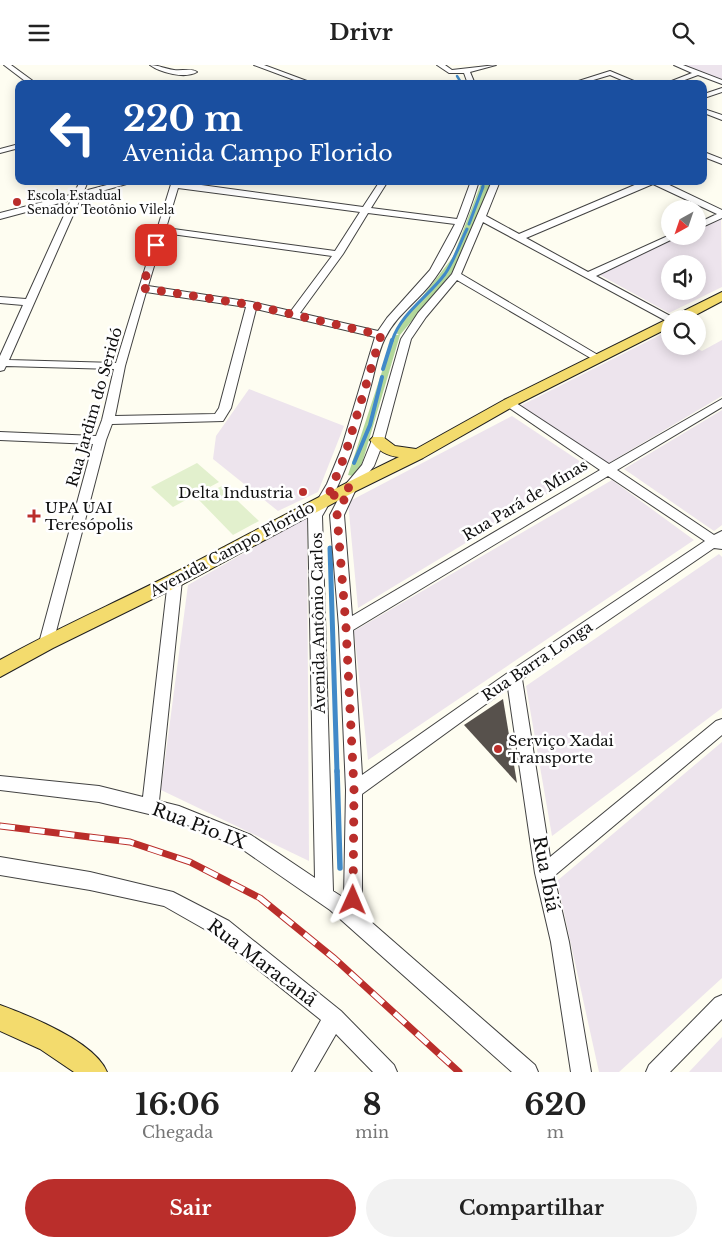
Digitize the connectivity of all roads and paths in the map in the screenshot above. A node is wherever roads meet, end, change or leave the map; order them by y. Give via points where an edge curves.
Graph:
1 (153, 65) edge
2 (257, 65) edge
3 (440, 65) edge
4 (492, 65) edge
5 (677, 65) edge
6 (467, 68) edge
7 (10, 70) edge
8 (196, 71) edge
9 (451, 72) junction
10 (698, 73) junction
11 (27, 80) edge
12 (300, 80) edge
13 (455, 80) edge
14 (471, 80) edge
15 (586, 80) edge
16 (628, 80) edge
17 (678, 80) edge
18 (722, 82) edge
19 (722, 90) edge
20 (707, 95) edge
21 (707, 112) edge
22 (722, 118) edge
23 (15, 148) edge
24 (2, 150) edge
25 (707, 155) edge
26 (722, 162) edge
27 (82, 185) edge
28 (116, 185) edge
29 (175, 185) edge
30 (189, 185) edge
31 (381, 185) edge
32 (474, 185) edge
33 (494, 185) edge
34 (643, 185) edge
35 (661, 185) edge
36 (79, 194) junction
37 (366, 209) junction
38 (722, 214) edge
39 (0, 216) edge
40 (481, 217) junction
41 (461, 222) junction
42 (706, 222) edge
43 (160, 230) junction
44 (519, 237) junction
45 (661, 242) edge
46 (338, 254) junction
47 (456, 275) junction
48 (589, 275) junction
49 (142, 288) junction
50 (722, 296) edge
51 (0, 300) edge
52 (30, 302) junction
53 (252, 305) junction
54 (695, 310) edge
55 (293, 316) junction
56 (661, 316) edge
57 (661, 326) edge
58 (381, 335) junction
59 (598, 358) junction
60 (1, 365) edge
61 (120, 366) junction
62 (722, 402) edge
63 (509, 403) junction
64 (108, 420) junction
65 (0, 436) edge
66 (100, 440) junction
67 (378, 440) junction
68 (418, 454) junction
69 (608, 469) junction
70 (350, 487) junction
71 (327, 499) junction
72 (719, 541) edge
73 (175, 579) junction
74 (346, 627) junction
75 (46, 643) junction
76 (2, 667) edge
77 (514, 676) junction
78 (722, 727) edge
79 (0, 783) edge
80 (354, 789) junction
81 (150, 806) junction
82 (2, 871) edge
83 (544, 873) junction
84 (324, 895) junction
85 (352, 918) junction
86 (722, 1005) edge
87 (0, 1018) edge
88 (334, 1018) junction
89 (94, 1072) edge
90 (302, 1072) edge
91 (387, 1072) edge
92 (528, 1072) edge
93 (582, 1072) edge
94 (656, 1072) edge

1 - 8 street via 172,72
2 - 12 street
3 - 9 street
4 - 6 street
5 - 10 street
6 - 9 street
6 - 14 street
7 - 11 street
9 - 13 street
10 - 17 street
10 - 18 street
15 - 16 street via 610,73
19 - 20 street
21 - 22 street
23 - 24 street
25 - 26 street
27 - 36 street
28 - 36 street
29 - 43 street, Rua Jardim do Seridó
30 - 37 street
31 - 37 street
32 - 41 street, Avenida Antônio Carlos
33 - 40 street, Avenida Antônio Carlos
34 - 44 street
35 - 38 street
36 - 39 street
36 - 52 street
37 - 41 street
37 - 46 street
38 - 42 street
40 - 44 street
40 - 47 street, Avenida Antônio Carlos
41 - 58 street, Avenida Antônio Carlos via 426,284
43 - 46 street
43 - 49 street, Rua Jardim do Seridó
44 - 48 street
45 - 48 street
46 - 55 street
47 - 59 street
47 - 67 street, Avenida Antônio Carlos via 406,339
48 - 56 street
49 - 53 street
49 - 61 street, Rua Jardim do Seridó
50 - 54 main road
51 - 52 street
52 - 60 street
53 - 55 street
53 - 64 street via 225,408 219,418
55 - 58 street
57 - 59 main road, Avenida Campo Florido
58 - 71 street, Avenida Antônio Carlos via 345,455
59 - 63 main road, Avenida Campo Florido
60 - 61 street
61 - 64 street, Rua Jardim do Seridó
62 - 69 street, Rua Pará de Minas
63 - 68 main road, Avenida Campo Florido
63 - 69 street
64 - 66 street, Rua Jardim do Seridó
65 - 66 street
66 - 75 street, Rua Jardim do Seridó
67 - 68 main road via 391,451
67 - 70 street, Avenida Antônio Carlos via 368,465
68 - 70 main road, Avenida Campo Florido
69 - 72 street
69 - 74 street, Rua Pará de Minas
70 - 71 main road, Avenida Campo Florido
70 - 74 street, Avenida Antônio Carlos via 337,515
71 - 73 main road, Avenida Campo Florido
71 - 84 street, Avenida Antônio Carlos via 316,516
72 - 77 street, Rua Barra Longa
73 - 75 main road, Avenida Campo Florido
73 - 81 street
74 - 80 street, Avenida Antônio Carlos
75 - 76 main road, Avenida Campo Florido
77 - 80 street, Rua Barra Longa
77 - 83 street, Rua Ibiá
78 - 83 street
79 - 81 street, Rua Pio IX via 99,794
80 - 85 street, Avenida Antônio Carlos
81 - 84 street, Rua Pio IX via 179,814 245,841
82 - 88 street, Rua Maracanã via 90,881 167,898 222,928
83 - 93 street, Rua Ibiá via 560,942
84 - 85 street, Rua Pio IX
85 - 92 street, Rua Pio IX
86 - 94 street
87 - 89 main road via 21,1025 80,1058
88 - 90 street
88 - 91 street, Rua Maracanã

